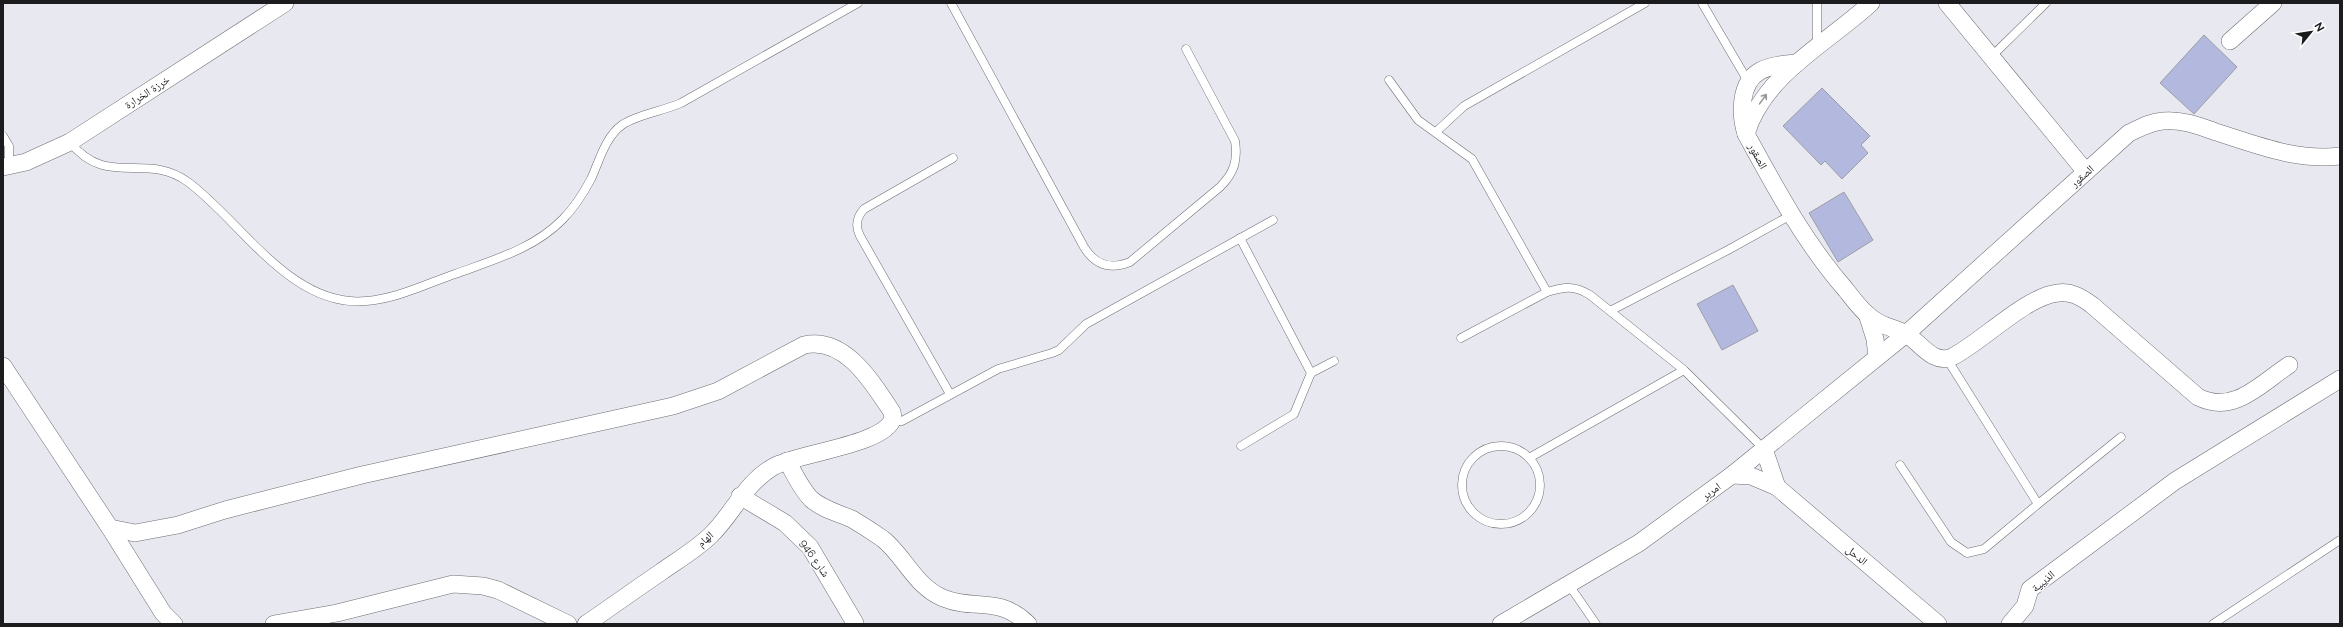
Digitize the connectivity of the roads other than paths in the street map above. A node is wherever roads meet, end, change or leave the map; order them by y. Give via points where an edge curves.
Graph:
1 (285, 3) edge
2 (858, 3) edge
3 (951, 3) edge
4 (1645, 3) edge
5 (1702, 3) edge
6 (1817, 3) edge
7 (1871, 3) edge
8 (1946, 3) edge
9 (2046, 3) edge
10 (2273, 3) edge
11 (2230, 41) dead end
12 (1817, 47) junction
13 (1186, 49) dead end
14 (1991, 57) junction
15 (1797, 63) junction
16 (1389, 80) dead end
17 (1749, 83) junction
18 (1436, 132) junction
19 (1746, 134) junction
20 (3, 136) edge
21 (70, 142) junction
22 (2340, 156) edge
23 (953, 158) dead end
24 (6, 166) edge
25 (2086, 172) junction
26 (1792, 215) junction
27 (1273, 220) dead end
28 (1240, 238) junction
29 (1547, 292) junction
30 (1610, 311) junction
31 (1867, 314) junction
32 (1906, 334) junction
33 (1461, 338) dead end
34 (1877, 357) junction
35 (1947, 359) junction
36 (1334, 361) dead end
37 (2289, 365) dead end
38 (3, 366) edge
39 (1684, 370) junction
40 (1310, 373) junction
41 (2340, 379) edge
42 (950, 394) junction
43 (892, 421) junction
44 (2121, 437) dead end
45 (1241, 446) dead end
46 (1764, 449) junction
47 (1529, 458) junction
48 (786, 461) junction
49 (1900, 465) dead end
50 (1732, 475) junction
51 (1777, 487) junction
52 (740, 496) junction
53 (2038, 504) junction
54 (110, 528) junction
55 (2340, 540) edge
56 (1570, 585) junction
57 (855, 623) dead end
58 (174, 624) edge
59 (274, 624) edge
60 (568, 624) edge
61 (586, 624) edge
62 (1028, 624) edge
63 (1501, 624) edge
64 (1596, 624) edge
65 (1938, 624) edge
66 (2010, 624) edge
67 (2213, 624) edge

1 - 21 street, خرزة الخرارة
2 - 21 lane via 681,102 620,126 609,139 591,179 574,207 552,230 539,239 511,253 416,288 366,301 328,297 298,282 198,191 175,175 150,168 105,168 86,159
3 - 13 lane via 1087,251 1098,263 1109,267 1130,262 1220,187 1229,178 1235,166 1235,141
4 - 18 lane via 1464,106
5 - 17 lane
6 - 12 lane
7 - 12 street
8 - 14 street
9 - 14 lane
10 - 11 street
12 - 15 street
14 - 25 street
15 - 17 street via 1759,71
19 -> 15 street via 1760,103
16 - 18 lane via 1418,120
17 - 19 street, الصقور via 1741,108
18 - 29 lane via 1472,159
19 - 26 street, الصقور
20 - 24 lane via 9,146
21 - 24 street, خرزة الخرارة via 32,160
22 - 25 street, الصقور via 2306,157 2284,154 2181,121 2162,121 2145,125 2129,133
23 - 42 lane via 864,209 856,225
25 - 32 street, الصقور
26 - 30 lane
26 - 31 street, الصقور via 1822,262
27 - 28 lane
28 - 40 lane
28 - 42 lane via 1086,324 1059,350 998,369
29 - 30 lane via 1566,286 1578,287
29 - 33 lane
30 - 39 lane
31 - 32 street, الصقور via 1886,327
31 - 34 street, الصقور via 1876,339
32 - 34 street, امرير
32 - 35 street via 1934,357
34 - 46 street, امرير
35 - 37 street via 1959,354 2038,300 2056,293 2069,293 2081,296 2092,304 2206,401 2222,404 2236,401
35 - 53 lane
36 - 40 lane
38 - 54 street
39 - 46 lane
39 - 47 lane
40 - 45 lane via 1294,414
41 - 66 street, الذيبية via 2175,481 2030,589 2026,606
42 - 43 lane via 902,421
43 - 48 street, الهام via 888,427 862,440
43 - 54 street via 892,412 852,361 833,346 812,343 718,391 673,406 362,475 225,510 178,525 135,533
44 - 53 lane
46 - 50 street, امرير
46 - 51 street
47 - 47 lane via 1540,477 1538,500 1524,517 1503,525 1481,520 1466,503 1461,481 1470,460 1488,447 1510,446
48 - 52 street, الهام via 761,475
48 - 62 street via 811,499 853,520 883,540 919,581 933,592 956,601 1002,607
49 - 53 lane via 1951,542 1967,554 1984,549
50 - 51 street via 1751,476
50 - 56 street, امرير via 1639,543
51 - 65 street, الدحل
52 - 57 street, شارع 946 via 785,524 810,547
52 - 61 street, الهام via 722,522 699,546
54 - 58 street via 163,613
55 - 67 lane
56 - 63 street, امرير
56 - 64 lane
59 - 60 street via 337,613 438,586 468,584 498,590

